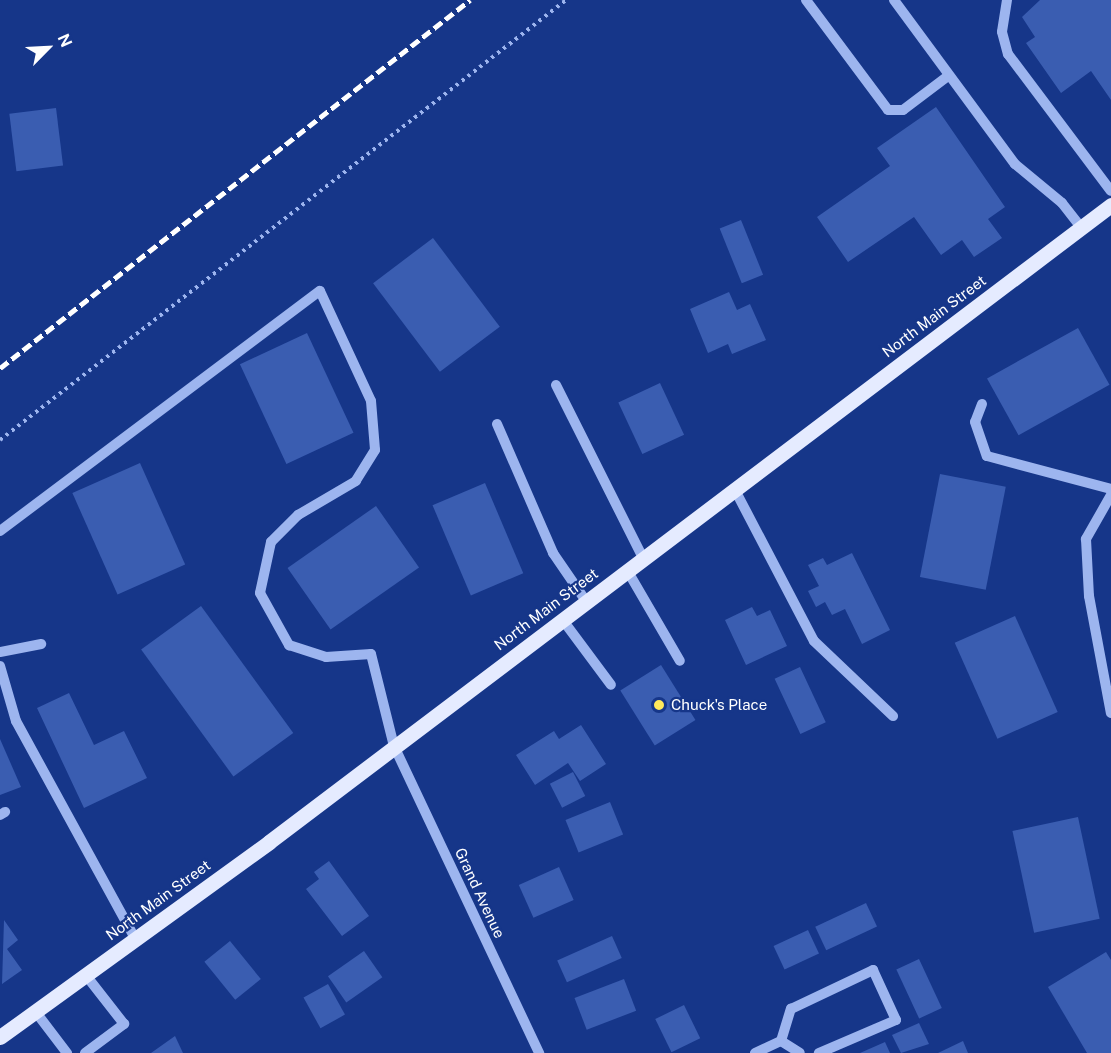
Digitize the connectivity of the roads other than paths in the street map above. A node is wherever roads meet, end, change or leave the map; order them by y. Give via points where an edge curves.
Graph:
1 (806, 0) edge
2 (894, 0) edge
3 (1007, 0) edge
4 (948, 76) junction
5 (1111, 191) edge
6 (1111, 205) edge
7 (1081, 227) junction
8 (556, 385) dead end
9 (982, 404) dead end
10 (498, 424) dead end
11 (1111, 489) edge
12 (735, 490) junction
13 (1111, 495) edge
14 (0, 531) edge
15 (643, 558) junction
16 (627, 570) junction
17 (586, 601) junction
18 (562, 619) junction
19 (41, 644) dead end
20 (0, 652) edge
21 (680, 662) dead end
22 (0, 666) edge
23 (611, 685) dead end
24 (1111, 713) edge
25 (893, 716) dead end
26 (394, 747) junction
27 (135, 938) junction
28 (86, 974) junction
29 (35, 1011) junction
30 (0, 1036) edge
31 (781, 1041) junction
32 (67, 1053) edge
33 (85, 1053) edge
34 (539, 1053) edge
35 (755, 1053) edge
36 (800, 1053) edge
37 (819, 1053) edge

1 - 4 street via 888,110 903,110
2 - 4 street
3 - 5 street via 1002,32 1008,54
4 - 7 street via 1015,164 1062,203
6 - 7 main road, North Main Street
7 - 12 main road, North Main Street
8 - 15 street via 608,498
9 - 11 street via 975,422 987,456
10 - 17 street via 553,553
12 - 15 main road, North Main Street
12 - 25 street via 814,641
13 - 24 street via 1086,538 1089,596
14 - 26 street, Grand Avenue via 320,291 371,401 375,450 356,481 298,514 271,542 260,593 288,645 326,657 371,654
15 - 16 main road, North Main Street
16 - 17 main road, North Main Street
16 - 21 street
17 - 18 main road, North Main Street
18 - 23 street
18 - 26 main road, North Main Street
19 - 20 street
22 - 27 street via 16,721
26 - 27 main road, North Main Street
26 - 34 street, Grand Avenue
27 - 28 main road, North Main Street
28 - 29 main road, North Main Street
28 - 33 street via 124,1024
29 - 30 main road, North Main Street
29 - 32 street
31 - 35 street
31 - 36 street
31 - 37 street via 791,1009 873,970 896,1020

